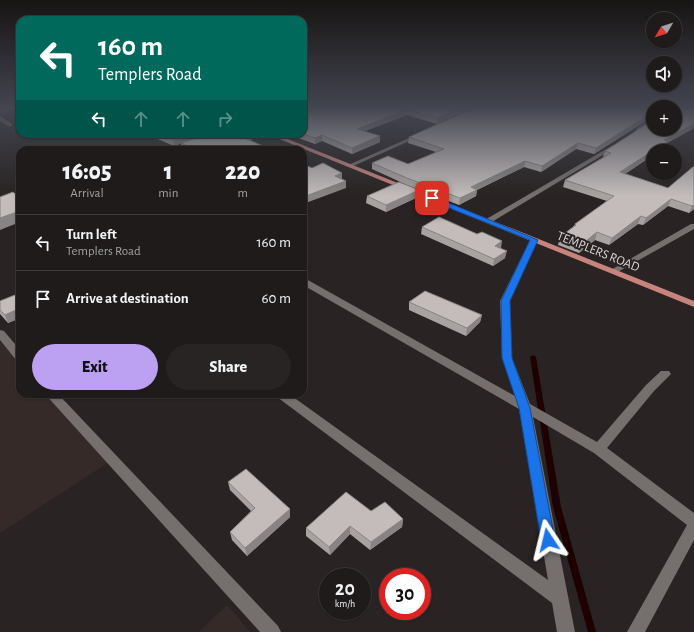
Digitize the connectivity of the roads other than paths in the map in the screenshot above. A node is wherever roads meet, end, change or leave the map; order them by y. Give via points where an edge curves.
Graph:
1 (416, 136) edge
2 (206, 138) edge
3 (280, 138) edge
4 (622, 141) edge
5 (182, 146) edge
6 (300, 146) edge
7 (307, 149) edge
8 (349, 166) junction
9 (487, 220) junction
10 (694, 226) edge
11 (534, 240) junction
12 (613, 271) junction
13 (307, 283) edge
14 (694, 304) edge
15 (0, 333) edge
16 (16, 352) edge
17 (665, 374) dead end
18 (55, 398) edge
19 (287, 398) edge
20 (525, 408) junction
21 (599, 449) junction
22 (694, 522) edge
23 (694, 526) edge
24 (558, 598) junction
25 (272, 632) edge
26 (566, 632) edge
27 (636, 632) edge

1 - 8 street
2 - 5 street
3 - 6 main road, TEMPLERS ROAD
4 - 9 street
7 - 8 main road, TEMPLERS ROAD
8 - 9 main road, TEMPLERS ROAD
9 - 11 main road, TEMPLERS ROAD
10 - 12 street
11 - 12 main road, TEMPLERS ROAD
11 - 20 street via 505,301 507,358
12 - 14 main road, TEMPLERS ROAD
13 - 20 street
15 - 16 street
17 - 21 street via 650,388
18 - 25 street
19 - 24 street
20 - 21 street
20 - 24 street
21 - 22 street
23 - 27 street
24 - 26 street

